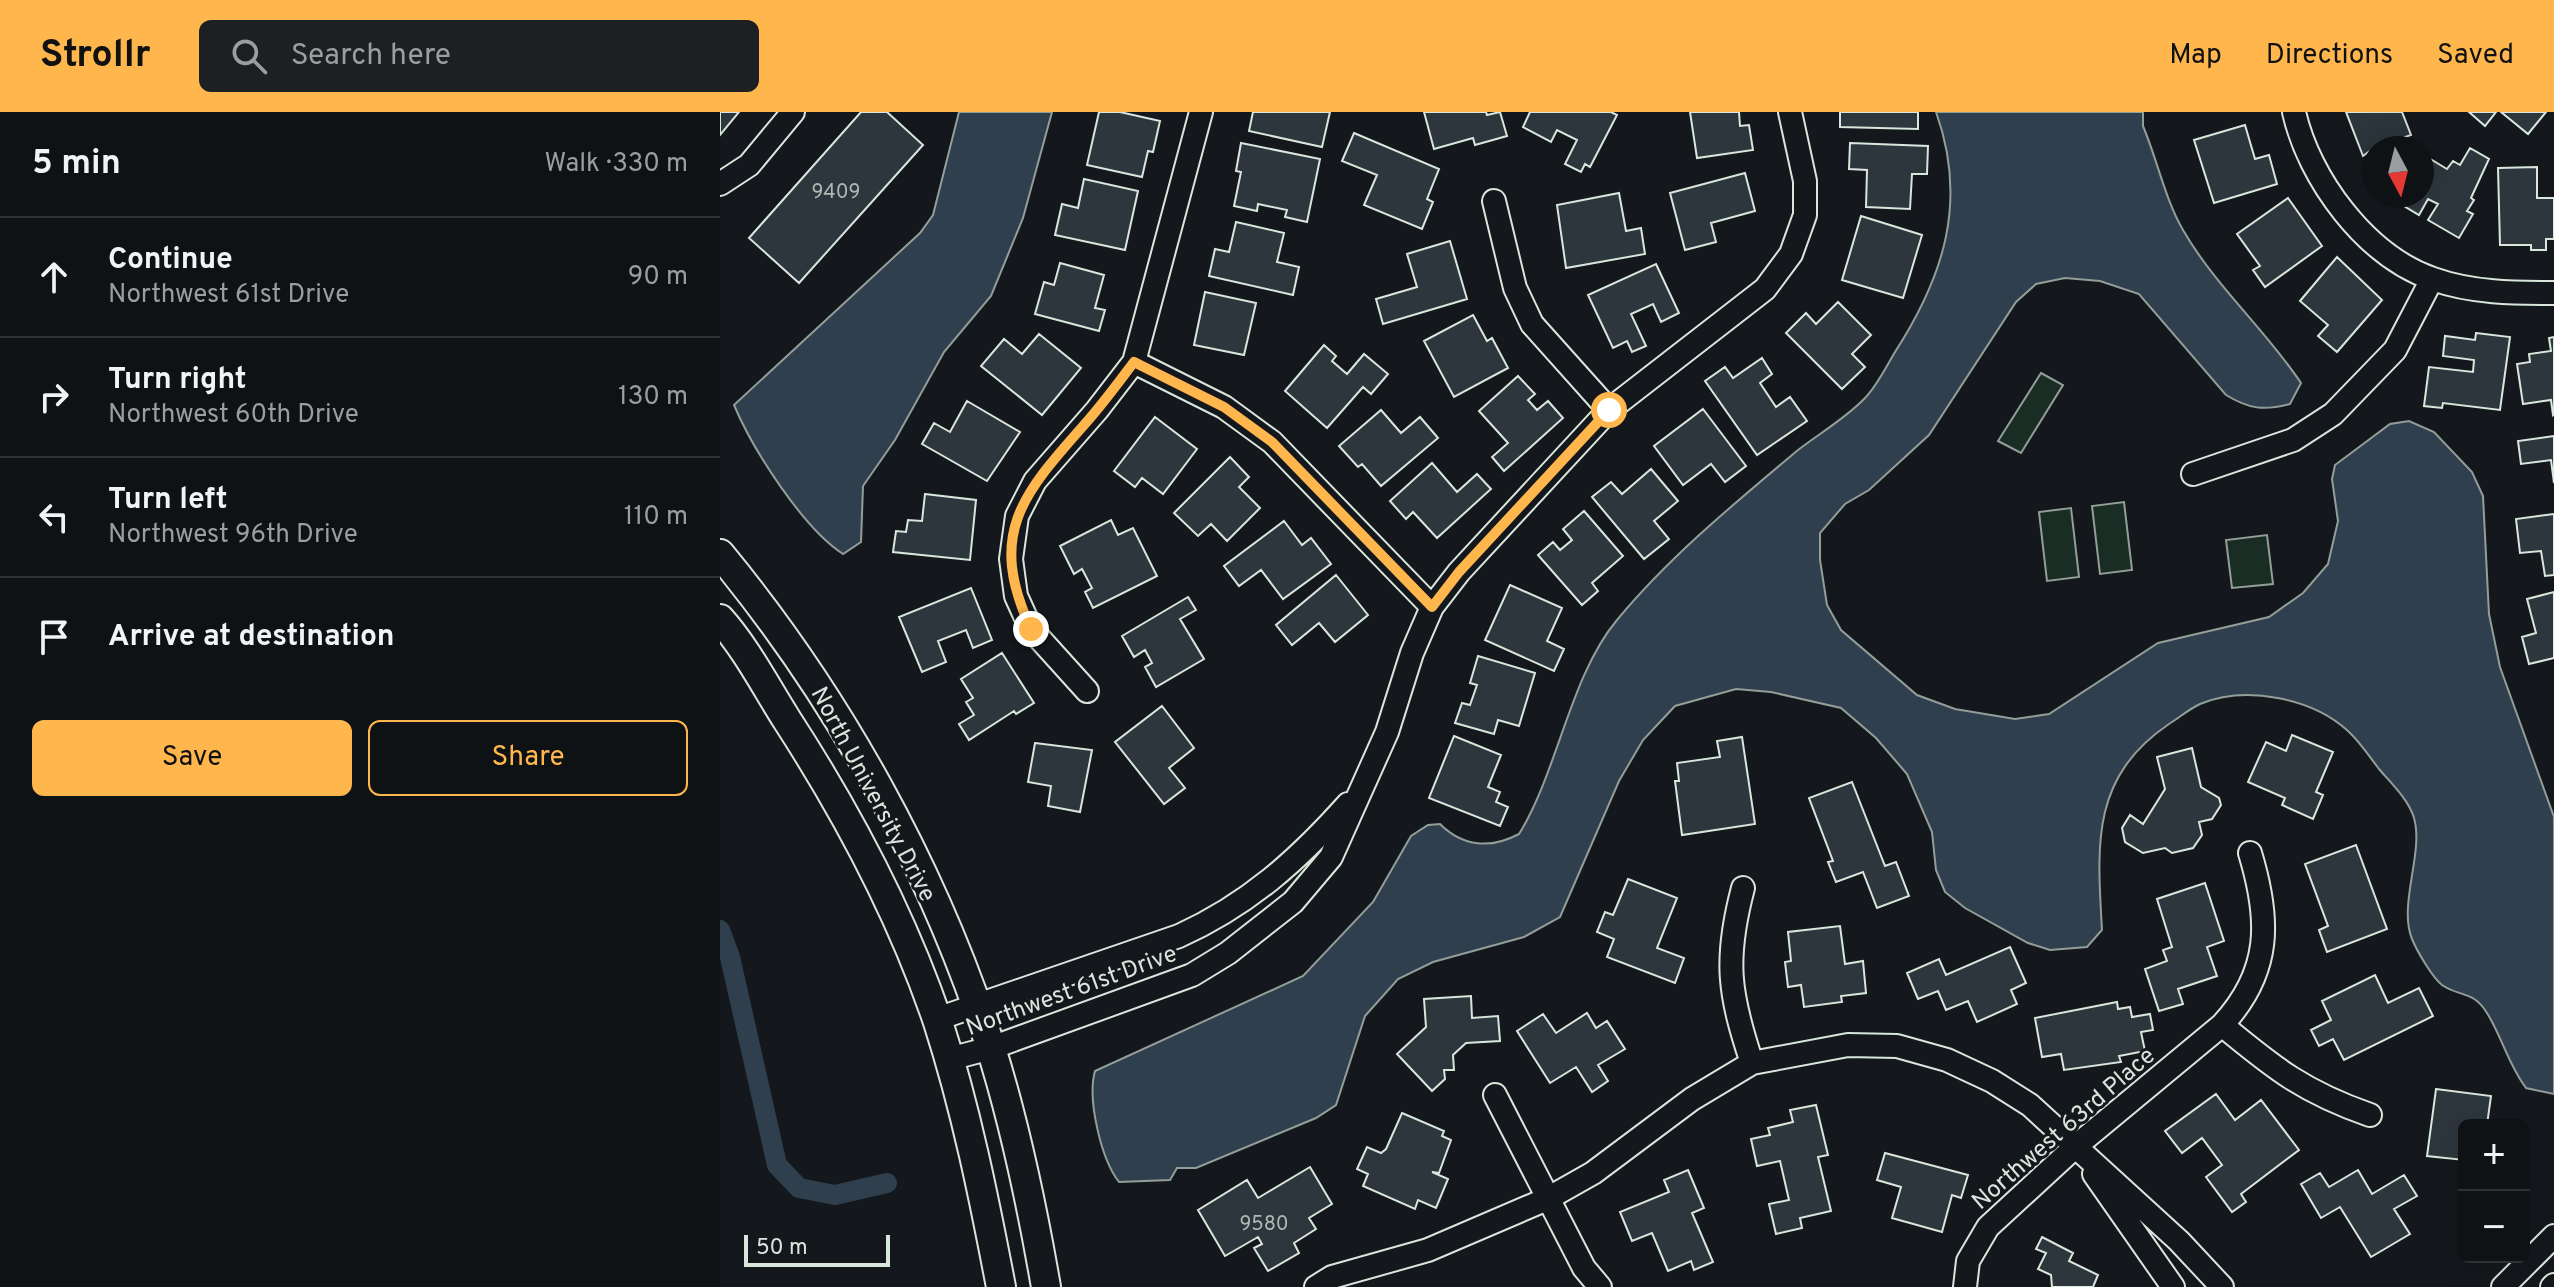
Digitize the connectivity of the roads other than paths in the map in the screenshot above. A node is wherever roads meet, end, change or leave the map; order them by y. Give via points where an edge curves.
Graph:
1 (793, 112) edge
2 (1201, 112) edge
3 (1790, 112) edge
4 (2294, 112) edge
5 (720, 184) edge
6 (1494, 201) dead end
7 (2432, 279) junction
8 (2554, 293) edge
9 (1134, 362) junction
10 (1609, 410) junction
11 (2193, 474) dead end
12 (720, 554) edge
13 (1432, 607) junction
14 (720, 619) edge
15 (1087, 691) dead end
16 (1362, 788) junction
17 (2250, 853) dead end
18 (1743, 888) dead end
19 (977, 1007) junction
20 (937, 1019) junction
21 (2222, 1025) junction
22 (991, 1048) junction
23 (949, 1059) junction
24 (1752, 1063) junction
25 (1495, 1095) dead end
26 (2370, 1115) dead end
27 (2076, 1146) junction
28 (1547, 1199) junction
29 (2554, 1236) edge
30 (1001, 1287) edge
31 (1046, 1287) edge
32 (1316, 1287) edge
33 (1600, 1287) edge
34 (1965, 1287) edge
35 (2173, 1287) edge
36 (2222, 1287) edge
37 (2503, 1287) edge

1 - 5 street via 749,165
2 - 9 street
3 - 10 street, Northwest 61st Drive via 1805,181 1805,215 1791,254 1765,289
4 - 7 street via 2318,178 2350,222
6 - 10 street via 1515,288 1532,324
7 - 8 street via 2493,292
7 - 11 street via 2395,350 2333,414 2293,440
9 - 13 street via 1224,407 1272,442
9 - 15 street via 1035,481 1017,516 1011,559 1016,596 1031,629
10 - 13 street, Northwest 61st Drive
12 - 19 main road, North University Drive via 763,606 859,755 921,872
13 - 16 street, Northwest 61st Drive
14 - 20 main road, North University Drive via 825,779 861,845
16 - 19 street, Northwest 61st Drive via 1309,847 1217,919
16 - 22 street, Northwest 61st Drive via 1331,857 1293,902 1228,953 1157,990
17 - 21 street, Northwest 63rd Place via 2261,891 2265,942 2244,1002
18 - 24 street via 1731,932 1730,972 1735,1012
19 - 20 street, Northwest 61st Drive
19 - 22 main road, North University Drive
20 - 23 main road, North University Drive
21 - 26 street via 2282,1076 2320,1098
21 - 27 street, Northwest 63rd Place
22 - 23 street, Northwest 61st Drive
22 - 31 main road, North University Drive via 1029,1194
23 - 30 main road, North University Drive via 977,1162
24 - 27 street via 1848,1045 1897,1046 1947,1060 1992,1081 2030,1105
24 - 28 street
25 - 28 street
27 - 34 street, Northwest 63rd Place via 1988,1227 1968,1261
27 - 35 street
27 - 36 street
28 - 32 street via 1441,1245 1332,1277
28 - 33 street
29 - 37 street

